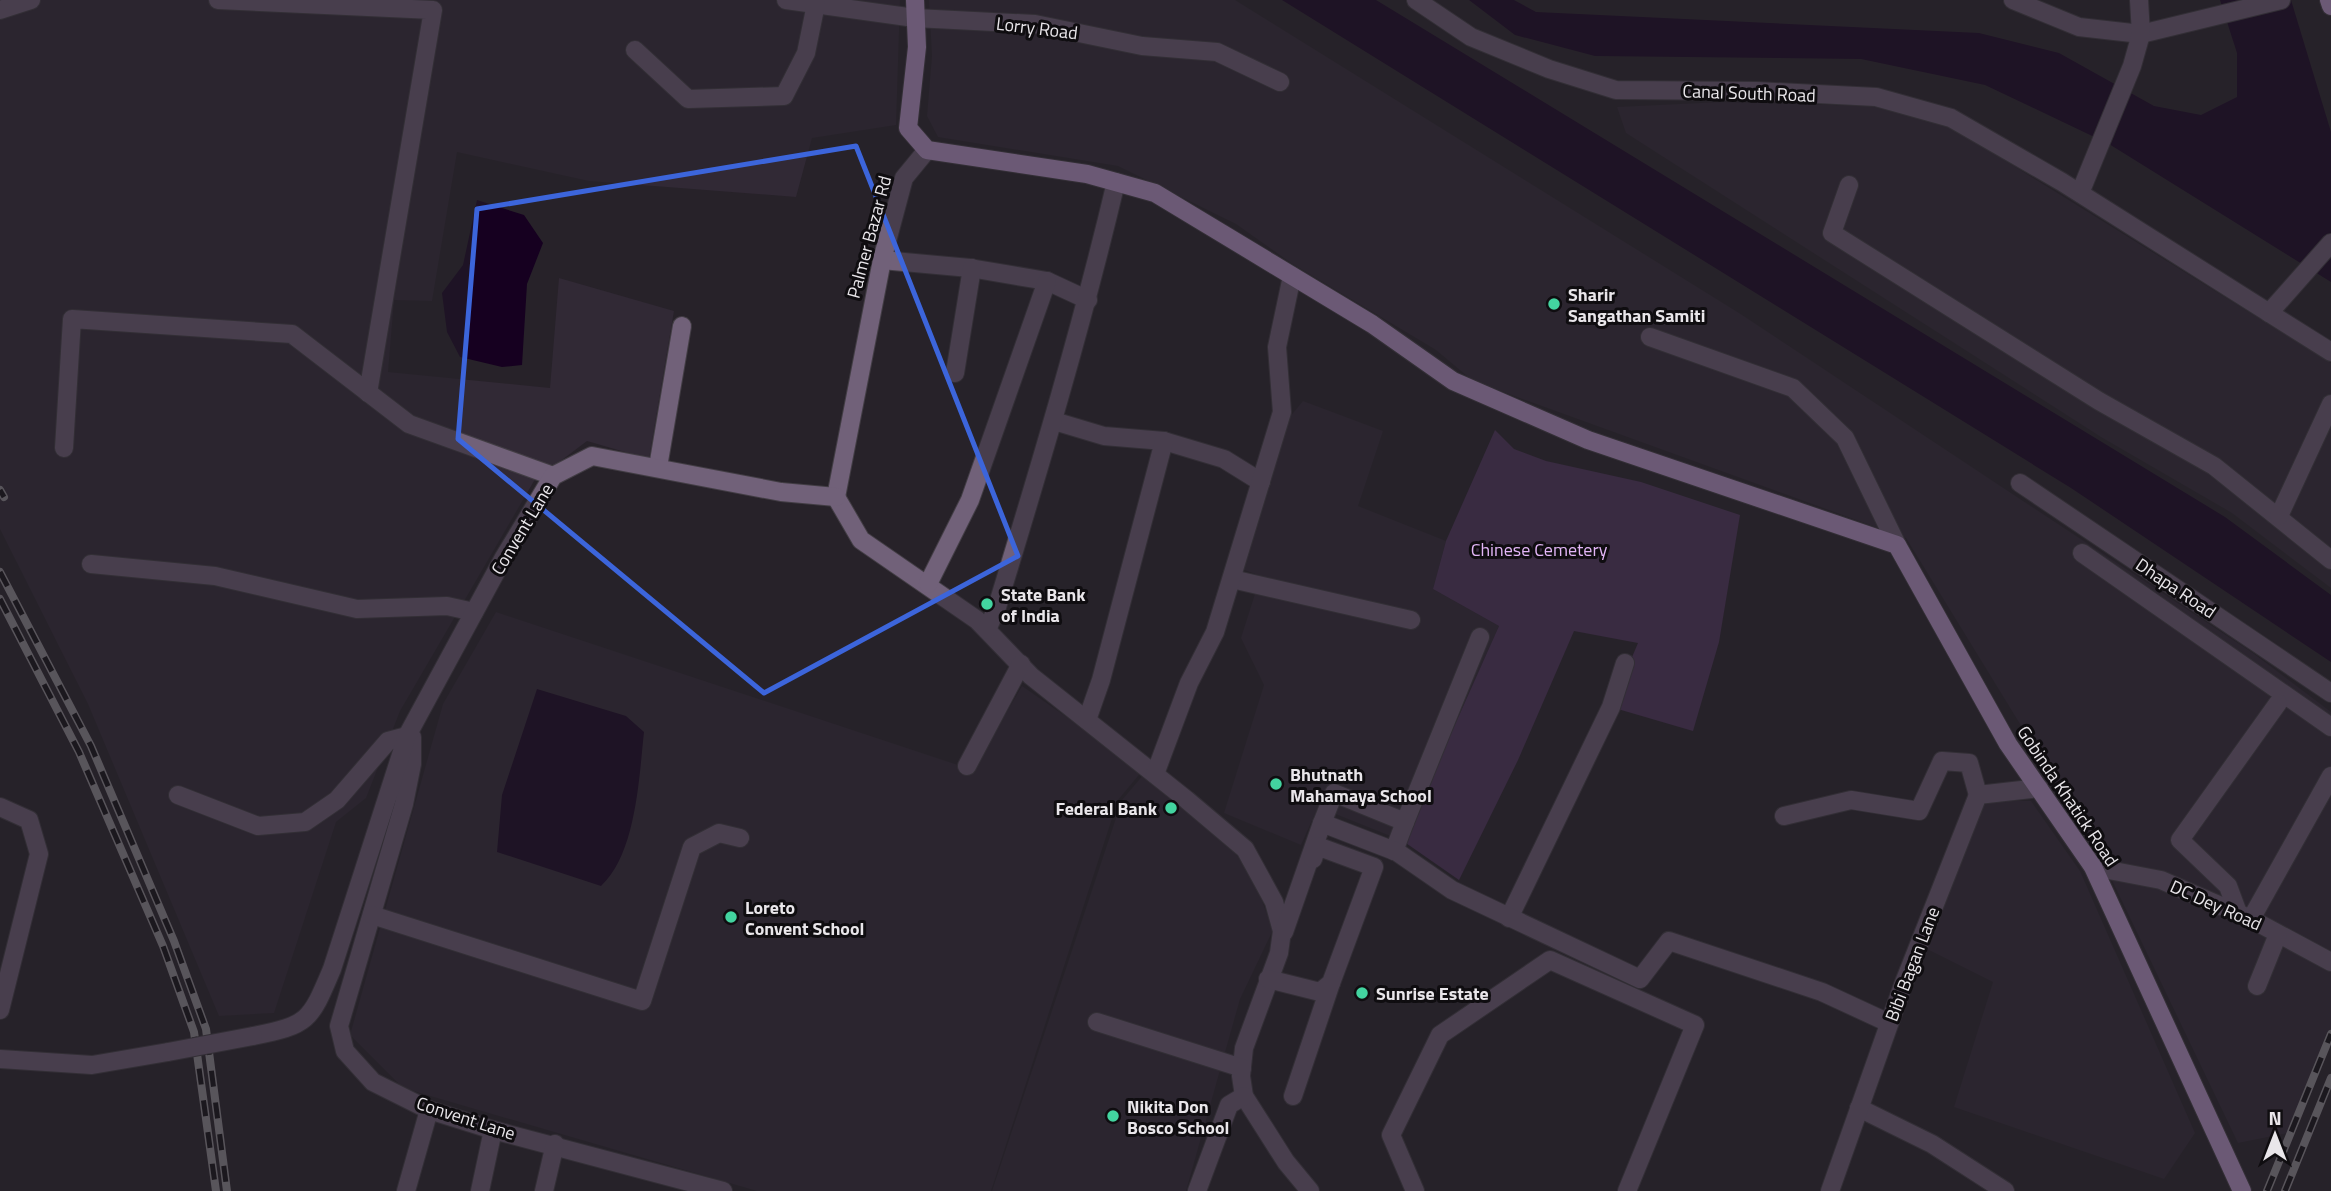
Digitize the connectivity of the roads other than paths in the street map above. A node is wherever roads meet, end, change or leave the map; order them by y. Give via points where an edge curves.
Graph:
1 (31, 0) edge
2 (218, 0) edge
3 (786, 0) edge
4 (1416, 0) edge
5 (2013, 0) edge
6 (2139, 0) edge
7 (2281, 0) edge
8 (2329, 0) edge
9 (816, 4) junction
10 (2331, 6) edge
11 (0, 9) edge
12 (915, 9) edge
13 (2141, 34) junction
14 (635, 50) dead end
15 (1280, 82) dead end
16 (927, 150) junction
17 (1116, 182) junction
18 (1849, 185) dead end
19 (2080, 193) junction
20 (2331, 243) edge
21 (882, 260) junction
22 (972, 268) junction
23 (1292, 276) junction
24 (1047, 281) junction
25 (1088, 300) junction
26 (2269, 313) junction
27 (682, 326) dead end
28 (1650, 337) dead end
29 (2331, 352) edge
30 (956, 373) dead end
31 (368, 393) junction
32 (2331, 404) edge
33 (1054, 421) junction
34 (1164, 441) junction
35 (64, 449) dead end
36 (658, 467) junction
37 (554, 476) junction
38 (1261, 482) junction
39 (2020, 483) dead end
40 (836, 497) junction
41 (2279, 516) junction
42 (1897, 545) junction
43 (2082, 553) dead end
44 (2331, 560) edge
45 (91, 564) dead end
46 (1232, 579) junction
47 (928, 584) junction
48 (474, 612) junction
49 (1410, 620) dead end
50 (987, 630) junction
51 (1480, 637) dead end
52 (1625, 663) dead end
53 (1021, 664) junction
54 (2331, 693) edge
55 (2278, 703) dead end
56 (1087, 720) junction
57 (2331, 727) edge
58 (409, 732) junction
59 (967, 766) dead end
60 (1155, 774) junction
61 (2331, 776) edge
62 (2039, 788) junction
63 (178, 795) dead end
64 (1978, 795) junction
65 (0, 807) edge
66 (1784, 816) dead end
67 (1405, 822) junction
68 (1322, 823) junction
69 (740, 838) dead end
70 (1394, 851) junction
71 (2093, 867) junction
72 (372, 915) junction
73 (2245, 916) junction
74 (1509, 918) junction
75 (1285, 933) junction
76 (2278, 934) junction
77 (2331, 962) edge
78 (1271, 979) junction
79 (1331, 983) junction
80 (2257, 986) dead end
81 (0, 1010) edge
82 (1097, 1022) dead end
83 (1889, 1023) junction
84 (0, 1059) edge
85 (1242, 1068) junction
86 (1244, 1096) junction
87 (1293, 1096) dead end
88 (1859, 1108) junction
89 (429, 1110) junction
90 (493, 1130) junction
91 (555, 1144) junction
92 (2237, 1188) edge
93 (406, 1191) edge
94 (480, 1191) edge
95 (544, 1191) edge
96 (723, 1191) edge
97 (1197, 1191) edge
98 (1310, 1191) edge
99 (1415, 1191) edge
100 (1627, 1191) edge
101 (1830, 1191) edge
102 (2005, 1191) edge

1 - 11 street
2 - 31 street via 433,10
3 - 9 street, Lorry Road
4 - 19 street, Canal South Road via 1471,37 1616,90 1876,97 1951,118
5 - 13 street via 2079,27
6 - 13 street
7 - 13 street
8 - 10 main road
9 - 12 street, Lorry Road
9 - 14 street via 806,53 784,96 688,99
12 - 15 street, Lorry Road via 1035,24 1142,46 1217,52
12 - 16 main road via 917,47 908,128
13 - 19 street
16 - 17 main road via 1087,173
16 - 21 street, Palmer Bazar Rd via 904,178
17 - 23 main road via 1155,193
17 - 25 street
18 - 41 street via 1832,233 2099,401 2214,466
19 - 26 street, Canal South Road
20 - 26 street
21 - 22 street
21 - 40 street, Palmer Bazar Rd
22 - 24 street
22 - 30 street
23 - 38 street via 1278,347 1282,412
23 - 42 main road via 1454,381 1588,440
24 - 25 street
24 - 47 street via 970,500
25 - 33 street
26 - 29 street, Canal South Road
27 - 36 street
28 - 42 street via 1793,388 1845,438
31 - 35 street via 292,334 72,319
31 - 37 street via 409,424
32 - 41 street
33 - 34 street via 1104,436
33 - 50 street
34 - 38 street via 1224,458
34 - 56 street
36 - 37 street, Convent Lane via 592,456
36 - 40 street, Convent Lane via 781,492
37 - 48 street, Convent Lane
38 - 46 street
39 - 54 street, Dhapa Road
40 - 47 street via 861,540
41 - 44 street
42 - 62 main road, Gobinda Khatick Road via 1975,690
43 - 57 street
45 - 48 street via 215,576 357,609 447,606
46 - 49 street
46 - 60 street via 1216,632 1189,683
47 - 50 street
48 - 58 street, Convent Lane
50 - 53 street
51 - 67 street
52 - 74 street via 1611,707
53 - 56 street
53 - 59 street
55 - 73 street via 2180,840 2228,886
56 - 60 street
58 - 63 street via 388,741 338,800 305,822 258,826
58 - 72 street, Convent Lane via 412,764 404,804
58 - 84 street, Convent Lane, bridge via 332,969 316,1006 295,1028 92,1065
60 - 75 street via 1245,849
61 - 73 street
62 - 64 street
62 - 71 main road, Gobinda Khatick Road
64 - 66 street via 1969,763 1942,761 1919,811 1851,800
64 - 83 street, Bibi Bagan Lane
65 - 81 street via 29,820 39,854
67 - 68 street via 1334,793
67 - 70 street
68 - 70 street
68 - 75 street
69 - 72 street via 719,834 692,846 642,1001
70 - 74 street via 1452,890
71 - 73 street, DC Dey Road via 2161,880
71 - 92 main road, Gobinda Khatick Road
72 - 89 street, Convent Lane via 339,1026 345,1051 373,1082
73 - 76 street, DC Dey Road
74 - 83 street via 1640,979 1669,941 1822,992
75 - 78 street
75 - 79 street via 1317,846 1374,867
76 - 77 street, DC Dey Road
76 - 80 street
78 - 79 street via 1320,992
78 - 85 street via 1244,1048
79 - 87 street
82 - 85 street
83 - 88 street, Bibi Bagan Lane
85 - 86 street
86 - 97 street via 1229,1105
86 - 98 street
88 - 101 street, Bibi Bagan Lane
88 - 102 street via 1932,1144
89 - 90 street, Convent Lane
89 - 93 street
90 - 91 street, Convent Lane
90 - 94 street
91 - 95 street
91 - 96 street, Convent Lane
99 - 100 street via 1391,1135 1440,1035 1550,960 1695,1025

